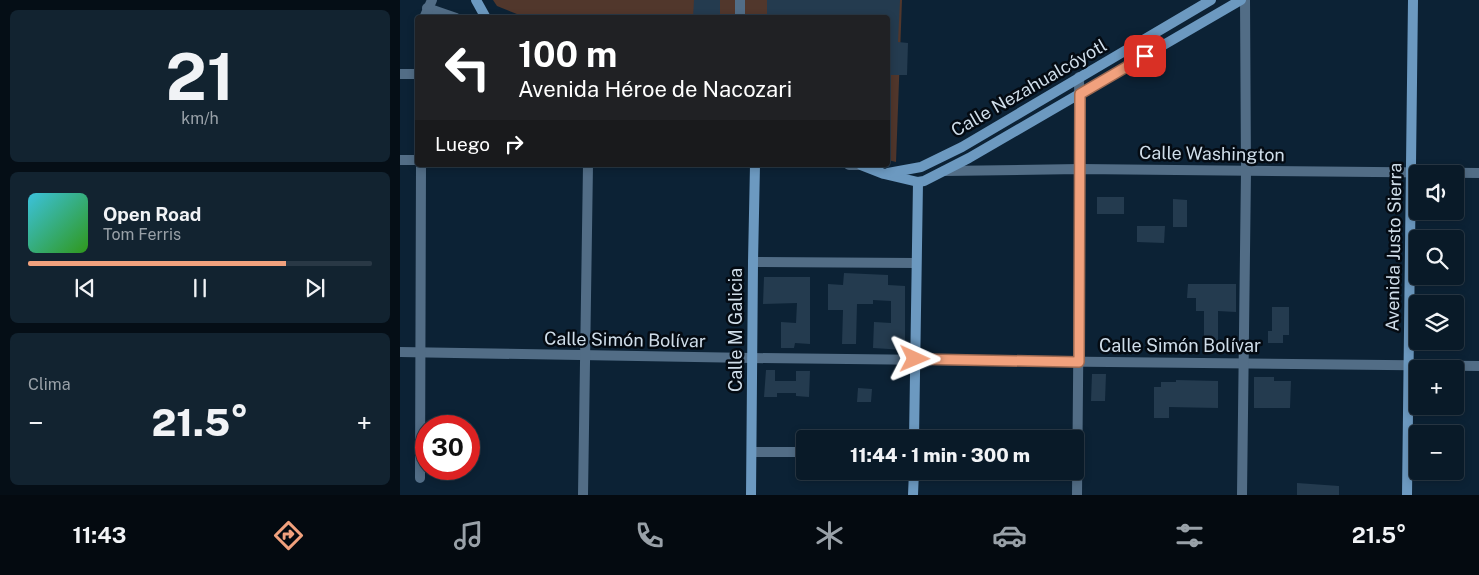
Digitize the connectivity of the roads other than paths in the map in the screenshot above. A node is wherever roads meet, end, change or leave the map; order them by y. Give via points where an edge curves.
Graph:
1 (476, 0) edge
2 (740, 0) edge
3 (1211, 0) edge
4 (1241, 0) edge
5 (1245, 0) edge
6 (1413, 0) edge
7 (428, 9) edge
8 (447, 15) edge
9 (484, 15) edge
10 (740, 15) edge
11 (400, 74) edge
12 (415, 74) edge
13 (1079, 77) junction
14 (1080, 94) junction
15 (938, 159) junction
16 (400, 160) edge
17 (415, 160) edge
18 (1412, 165) edge
19 (421, 167) edge
20 (588, 167) edge
21 (755, 167) edge
22 (866, 167) edge
23 (1080, 169) junction
24 (944, 171) junction
25 (1246, 171) junction
26 (1409, 172) edge
27 (1464, 173) edge
28 (1479, 173) edge
29 (884, 174) junction
30 (918, 182) junction
31 (1411, 220) edge
32 (753, 262) junction
33 (916, 263) junction
34 (400, 352) edge
35 (420, 352) junction
36 (585, 356) junction
37 (752, 358) junction
38 (915, 359) junction
39 (1409, 360) edge
40 (1079, 362) junction
41 (1244, 363) junction
42 (1409, 365) joint
43 (1464, 366) edge
44 (1479, 366) edge
45 (420, 415) edge
46 (914, 430) edge
47 (752, 452) junction
48 (796, 452) edge
49 (914, 480) edge
50 (582, 495) edge
51 (751, 495) edge
52 (914, 495) edge
53 (1077, 495) edge
54 (1242, 495) edge
55 (1408, 495) edge

1 - 9 street
2 - 10 street
3 - 13 street, Calle Nezahualcóyotl
4 - 14 street, Calle Nezahualcóyotl
5 - 25 street
6 - 18 street, Avenida Justo Sierra
7 - 8 street
11 - 12 street
13 - 14 street
13 - 15 street, Calle Nezahualcóyotl
14 - 23 street
14 - 24 street, Calle Nezahualcóyotl
15 - 29 street, Calle Nezahualcóyotl via 921,167
15 - 30 street
16 - 17 street
19 - 35 street
20 - 36 street
21 - 32 street, Calle M Galicia
22 - 29 street
23 - 24 street, Calle Washington
23 - 25 street, Calle Washington
23 - 40 street
24 - 30 street, Calle Nezahualcóyotl
25 - 26 street, Calle Washington
25 - 41 street
27 - 28 street, Calle Washington
29 - 30 street
30 - 33 street
31 - 39 street, Avenida Justo Sierra
32 - 33 street
32 - 37 street, Calle M Galicia
33 - 38 street
34 - 35 street, Calle Simón Bolívar
35 - 36 street, Calle Simón Bolívar
35 - 45 street
36 - 37 street, Calle Simón Bolívar
36 - 50 street
37 - 38 street, Calle Simón Bolívar
37 - 47 street, Calle M Galicia
38 - 40 street, Calle Simón Bolívar
38 - 46 street
40 - 41 street, Calle Simón Bolívar
40 - 53 street
41 - 42 street, Calle Simón Bolívar
41 - 54 street
42 - 55 street, Avenida Justo Sierra
43 - 44 street, Calle Simón Bolívar
47 - 48 street
47 - 51 street, Calle M Galicia
49 - 52 street

